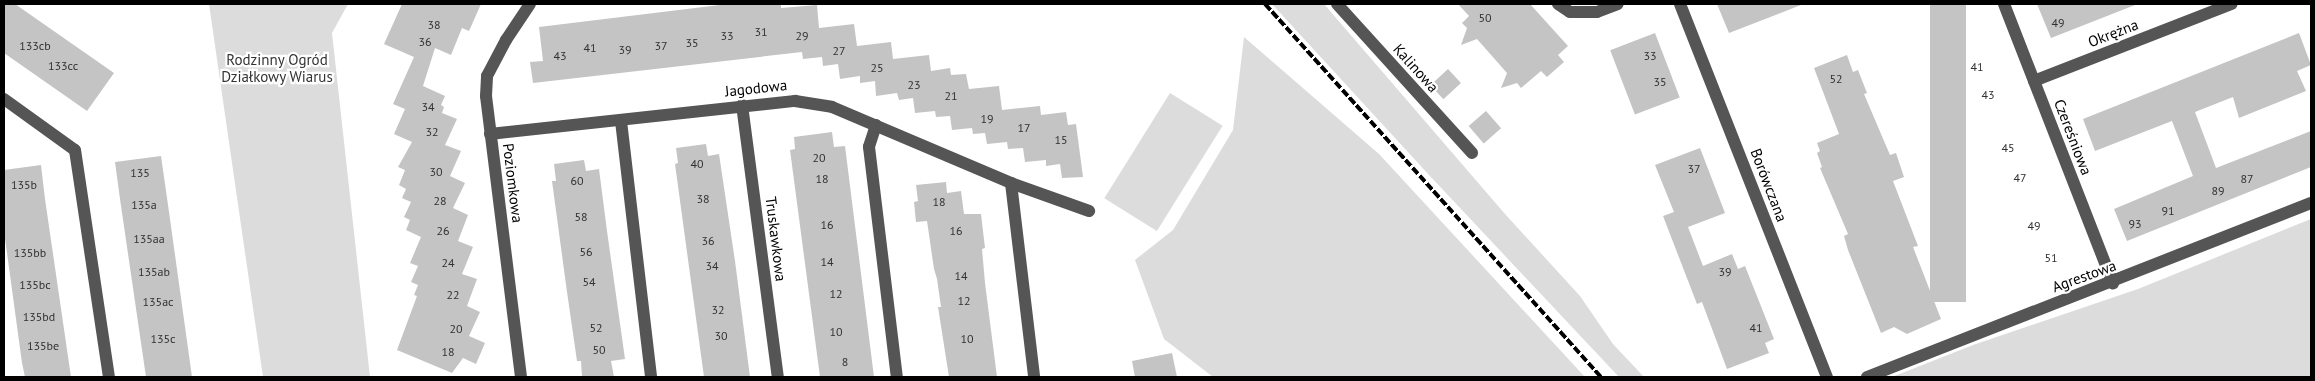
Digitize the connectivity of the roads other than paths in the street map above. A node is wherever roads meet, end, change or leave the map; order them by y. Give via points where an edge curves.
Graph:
1 (530, 4) edge
2 (1337, 4) edge
3 (1558, 4) edge
4 (1618, 4) edge
5 (1680, 4) edge
6 (2004, 4) edge
7 (2232, 4) edge
8 (2034, 81) junction
9 (4, 99) edge
10 (742, 105) junction
11 (621, 121) junction
12 (876, 125) junction
13 (490, 134) junction
14 (1472, 153) dead end
15 (1011, 183) junction
16 (2311, 204) edge
17 (1089, 211) dead end
18 (2113, 283) junction
19 (109, 377) edge
20 (521, 377) edge
21 (651, 377) edge
22 (778, 377) edge
23 (897, 377) edge
24 (1034, 377) edge
25 (1827, 377) edge
26 (1867, 377) edge

1 - 13 street, Poziomkowa via 487,76
2 - 14 street, Kalinowa
3 - 4 street via 1570,12 1597,12
5 - 25 street, Borówczana
6 - 8 street, Czereśniowa
7 - 8 street, Okrężna
8 - 18 street, Czereśniowa
9 - 19 street via 75,150
10 - 11 street, Jagodowa
10 - 12 street, Jagodowa via 795,100 832,107
10 - 22 street, Truskawkowa
11 - 13 street, Jagodowa
11 - 21 street
12 - 15 street, Jagodowa
12 - 23 street via 869,147
13 - 20 street, Poziomkowa
15 - 17 street, Jagodowa
15 - 24 street
16 - 18 street, Agrestowa
18 - 26 street, Agrestowa

